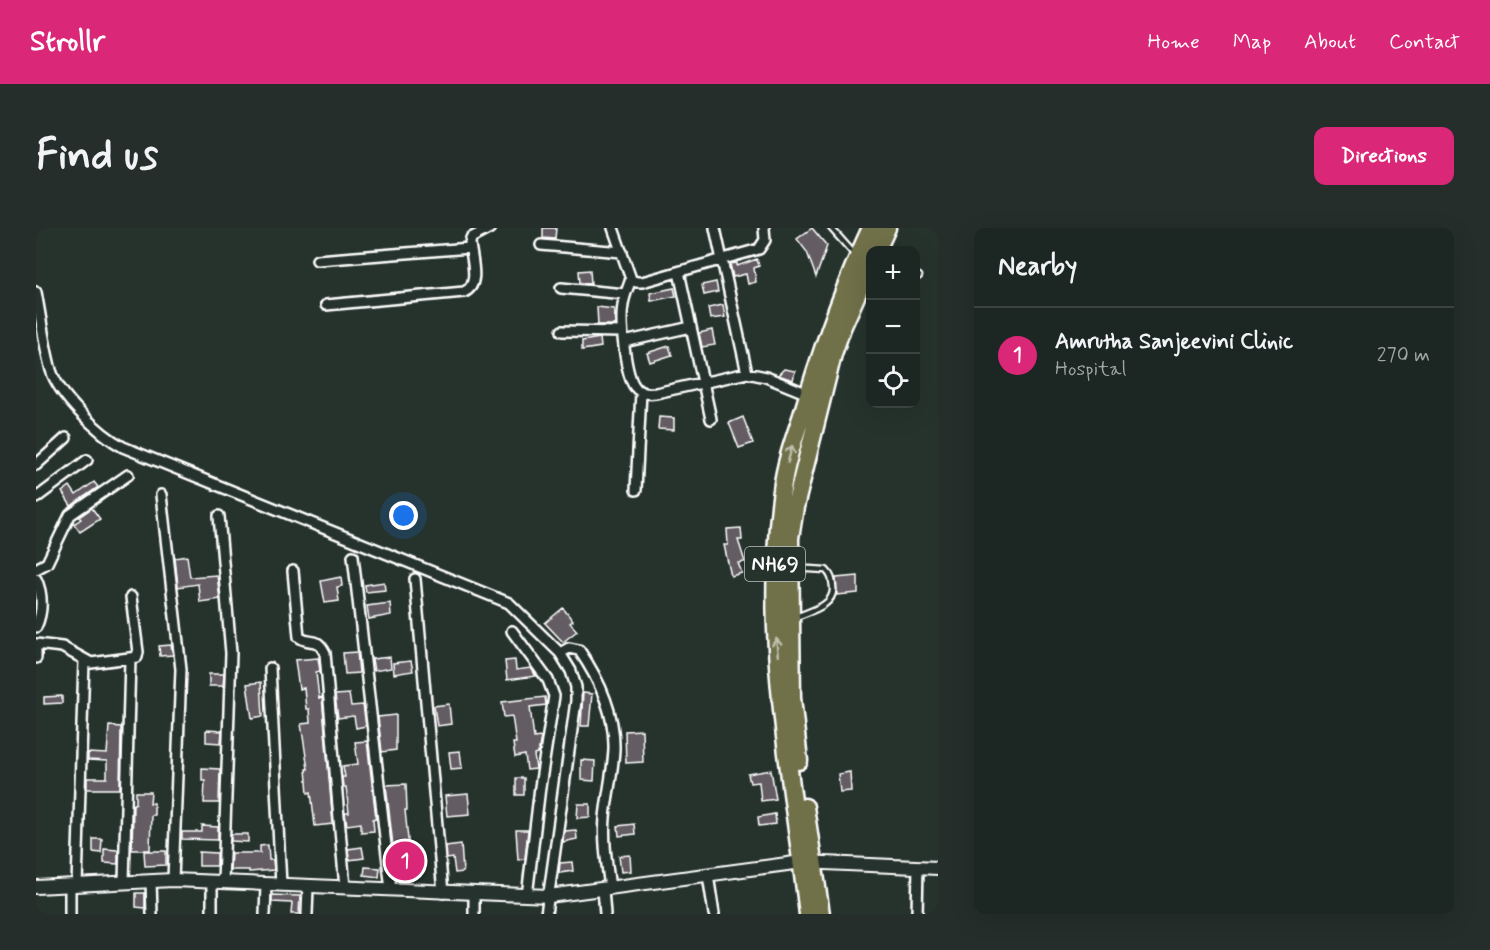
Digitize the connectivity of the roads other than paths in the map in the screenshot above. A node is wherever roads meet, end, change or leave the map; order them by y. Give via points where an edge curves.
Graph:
1 (490, 228) edge
2 (613, 228) edge
3 (715, 228) edge
4 (765, 228) edge
5 (831, 228) edge
6 (871, 228) edge
7 (887, 228) edge
8 (541, 245) dead end
9 (879, 246) edge
10 (470, 248) junction
11 (622, 252) junction
12 (722, 259) junction
13 (317, 260) dead end
14 (679, 272) junction
15 (865, 272) edge
16 (631, 279) junction
17 (561, 288) dead end
18 (36, 292) edge
19 (625, 294) junction
20 (326, 304) dead end
21 (691, 327) junction
22 (562, 332) dead end
23 (623, 337) junction
24 (747, 373) junction
25 (705, 383) junction
26 (641, 392) junction
27 (808, 394) junction
28 (711, 419) dead end
29 (66, 438) dead end
30 (87, 460) dead end
31 (36, 465) edge
32 (128, 475) dead end
33 (636, 489) dead end
34 (161, 495) dead end
35 (36, 498) edge
36 (219, 516) dead end
37 (783, 537) junction
38 (353, 556) dead end
39 (790, 568) junction
40 (36, 569) edge
41 (292, 571) dead end
42 (36, 579) edge
43 (415, 579) dead end
44 (131, 597) dead end
45 (791, 620) junction
46 (36, 627) edge
47 (512, 631) dead end
48 (36, 644) edge
49 (36, 649) edge
50 (560, 653) junction
51 (36, 658) edge
52 (130, 659) junction
53 (84, 661) junction
54 (270, 668) dead end
55 (808, 862) junction
56 (918, 867) junction
57 (938, 868) edge
58 (708, 875) junction
59 (173, 880) junction
60 (152, 881) junction
61 (124, 882) junction
62 (218, 883) junction
63 (74, 885) junction
64 (266, 885) junction
65 (281, 885) junction
66 (36, 887) edge
67 (308, 887) junction
68 (345, 888) junction
69 (607, 888) junction
70 (391, 890) junction
71 (442, 893) junction
72 (474, 894) junction
73 (539, 896) junction
74 (70, 914) edge
75 (152, 914) edge
76 (212, 914) edge
77 (265, 914) edge
78 (307, 914) edge
79 (474, 914) edge
80 (546, 914) edge
81 (605, 914) edge
82 (714, 914) edge
83 (808, 914) edge
84 (821, 914) edge
85 (917, 914) edge

1 - 10 street via 471,238
2 - 11 street
3 - 12 street
4 - 12 street via 765,240 759,249
5 - 15 lane
6 - 15 highway, NH69
7 - 9 highway
8 - 11 street
10 - 13 street
10 - 20 street via 474,283 464,292
11 - 16 street
12 - 14 street
12 - 24 street
14 - 16 street via 642,282
14 - 21 street
15 - 27 highway, NH69
15 - 37 highway, NH69 via 833,354 795,507
16 - 19 street
17 - 19 street
18 - 50 street via 52,372 72,402 109,439 509,603
19 - 23 street
21 - 23 street
21 - 25 street
22 - 23 street
23 - 26 street via 630,379
24 - 25 street
24 - 27 street
25 - 26 street via 656,393
25 - 28 street
26 - 33 street
37 -> 27 highway, NH69 via 782,489
29 - 31 street
30 - 35 street
32 - 40 street via 70,515 47,563
34 - 59 street via 181,669
36 - 62 street via 231,653
37 - 39 highway, NH69
55 -> 37 highway, NH69 via 781,707 775,623
38 - 70 street
39 - 45 highway, NH69
39 - 45 lane via 826,570 832,578 834,594 828,603
41 - 68 street via 299,637 316,641 325,653
42 - 46 street via 41,600
43 - 71 street
44 - 52 street via 138,655
45 - 55 highway, NH69 via 792,698
47 - 73 street via 548,680 554,696 540,787
48 - 53 street via 62,647
49 - 51 street
50 - 69 street via 569,648 579,650 602,690 612,721 614,750 604,821
50 - 73 street via 571,670 576,701
52 - 53 street
52 - 61 street
53 - 63 street
54 - 65 street
55 - 56 main road
55 - 58 main road
55 - 83 highway, NH69
55 - 84 highway, NH69
56 - 57 main road
56 - 85 street
58 - 69 main road
58 - 82 street
59 - 60 main road
59 - 62 main road
60 - 61 main road
60 - 75 street
61 - 63 main road
62 - 64 main road
62 - 76 street
63 - 66 main road
63 - 74 street
64 - 65 main road
64 - 77 street
65 - 67 main road
67 - 68 main road
67 - 78 street
68 - 70 main road
69 - 73 main road
69 - 81 street
70 - 71 main road
71 - 72 main road
72 - 73 main road
72 - 79 street
73 - 80 street

